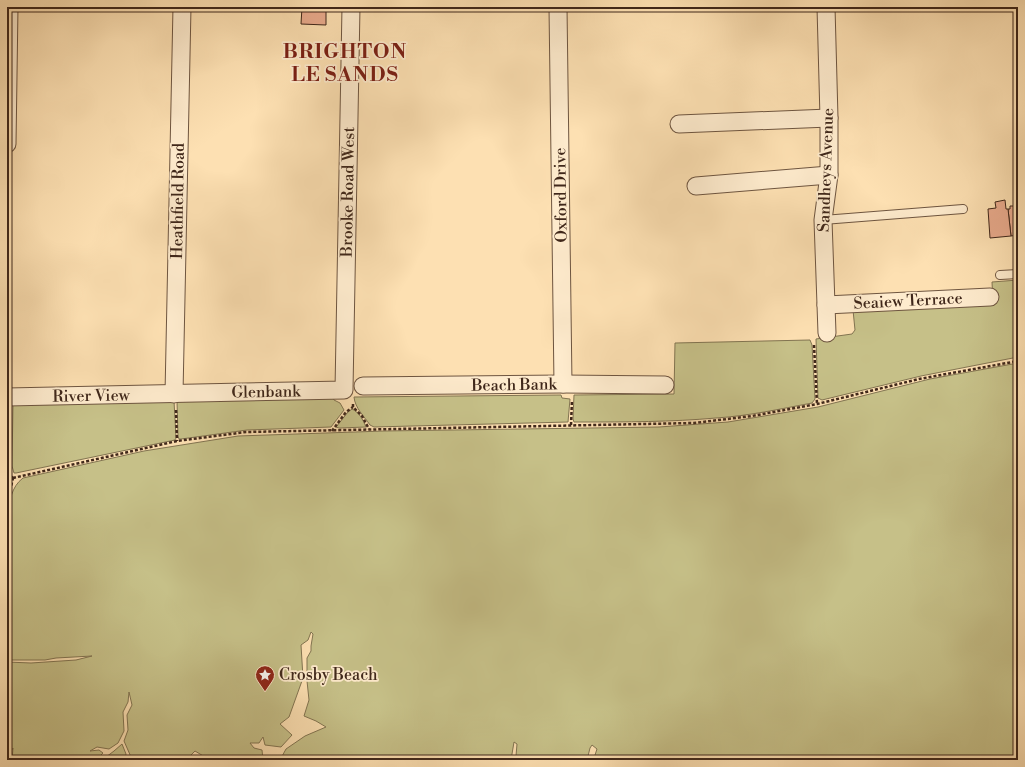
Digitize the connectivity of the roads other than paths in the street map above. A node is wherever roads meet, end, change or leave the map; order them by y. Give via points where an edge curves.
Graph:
1 (8, 7) edge
2 (182, 7) edge
3 (352, 7) edge
4 (558, 7) edge
5 (826, 7) edge
6 (829, 118) junction
7 (679, 124) dead end
8 (7, 144) edge
9 (828, 175) junction
10 (696, 186) dead end
11 (963, 209) dead end
12 (823, 220) junction
13 (1018, 274) edge
14 (1000, 275) dead end
15 (990, 297) dead end
16 (826, 305) junction
17 (827, 333) road end
18 (344, 384) joint
19 (563, 384) junction
20 (665, 385) dead end
21 (363, 386) dead end
22 (174, 394) junction
23 (7, 397) edge

1 - 8 street
2 - 22 street, Heathfield Road
3 - 18 street, Brooke Road West
4 - 19 street, Oxford Drive
5 - 6 street, Sandheys Avenue
6 - 7 street
6 - 9 street, Sandheys Avenue
9 - 10 street
9 - 12 street, Sandheys Avenue
11 - 12 lane
12 - 16 street, Sandheys Avenue
13 - 14 lane
15 - 16 street, Seaiew Terrace
16 - 17 street, Sandheys Avenue
18 - 22 street, Glenbank
19 - 20 street, Beach Bank
19 - 21 street, Beach Bank
22 - 23 street, River View

